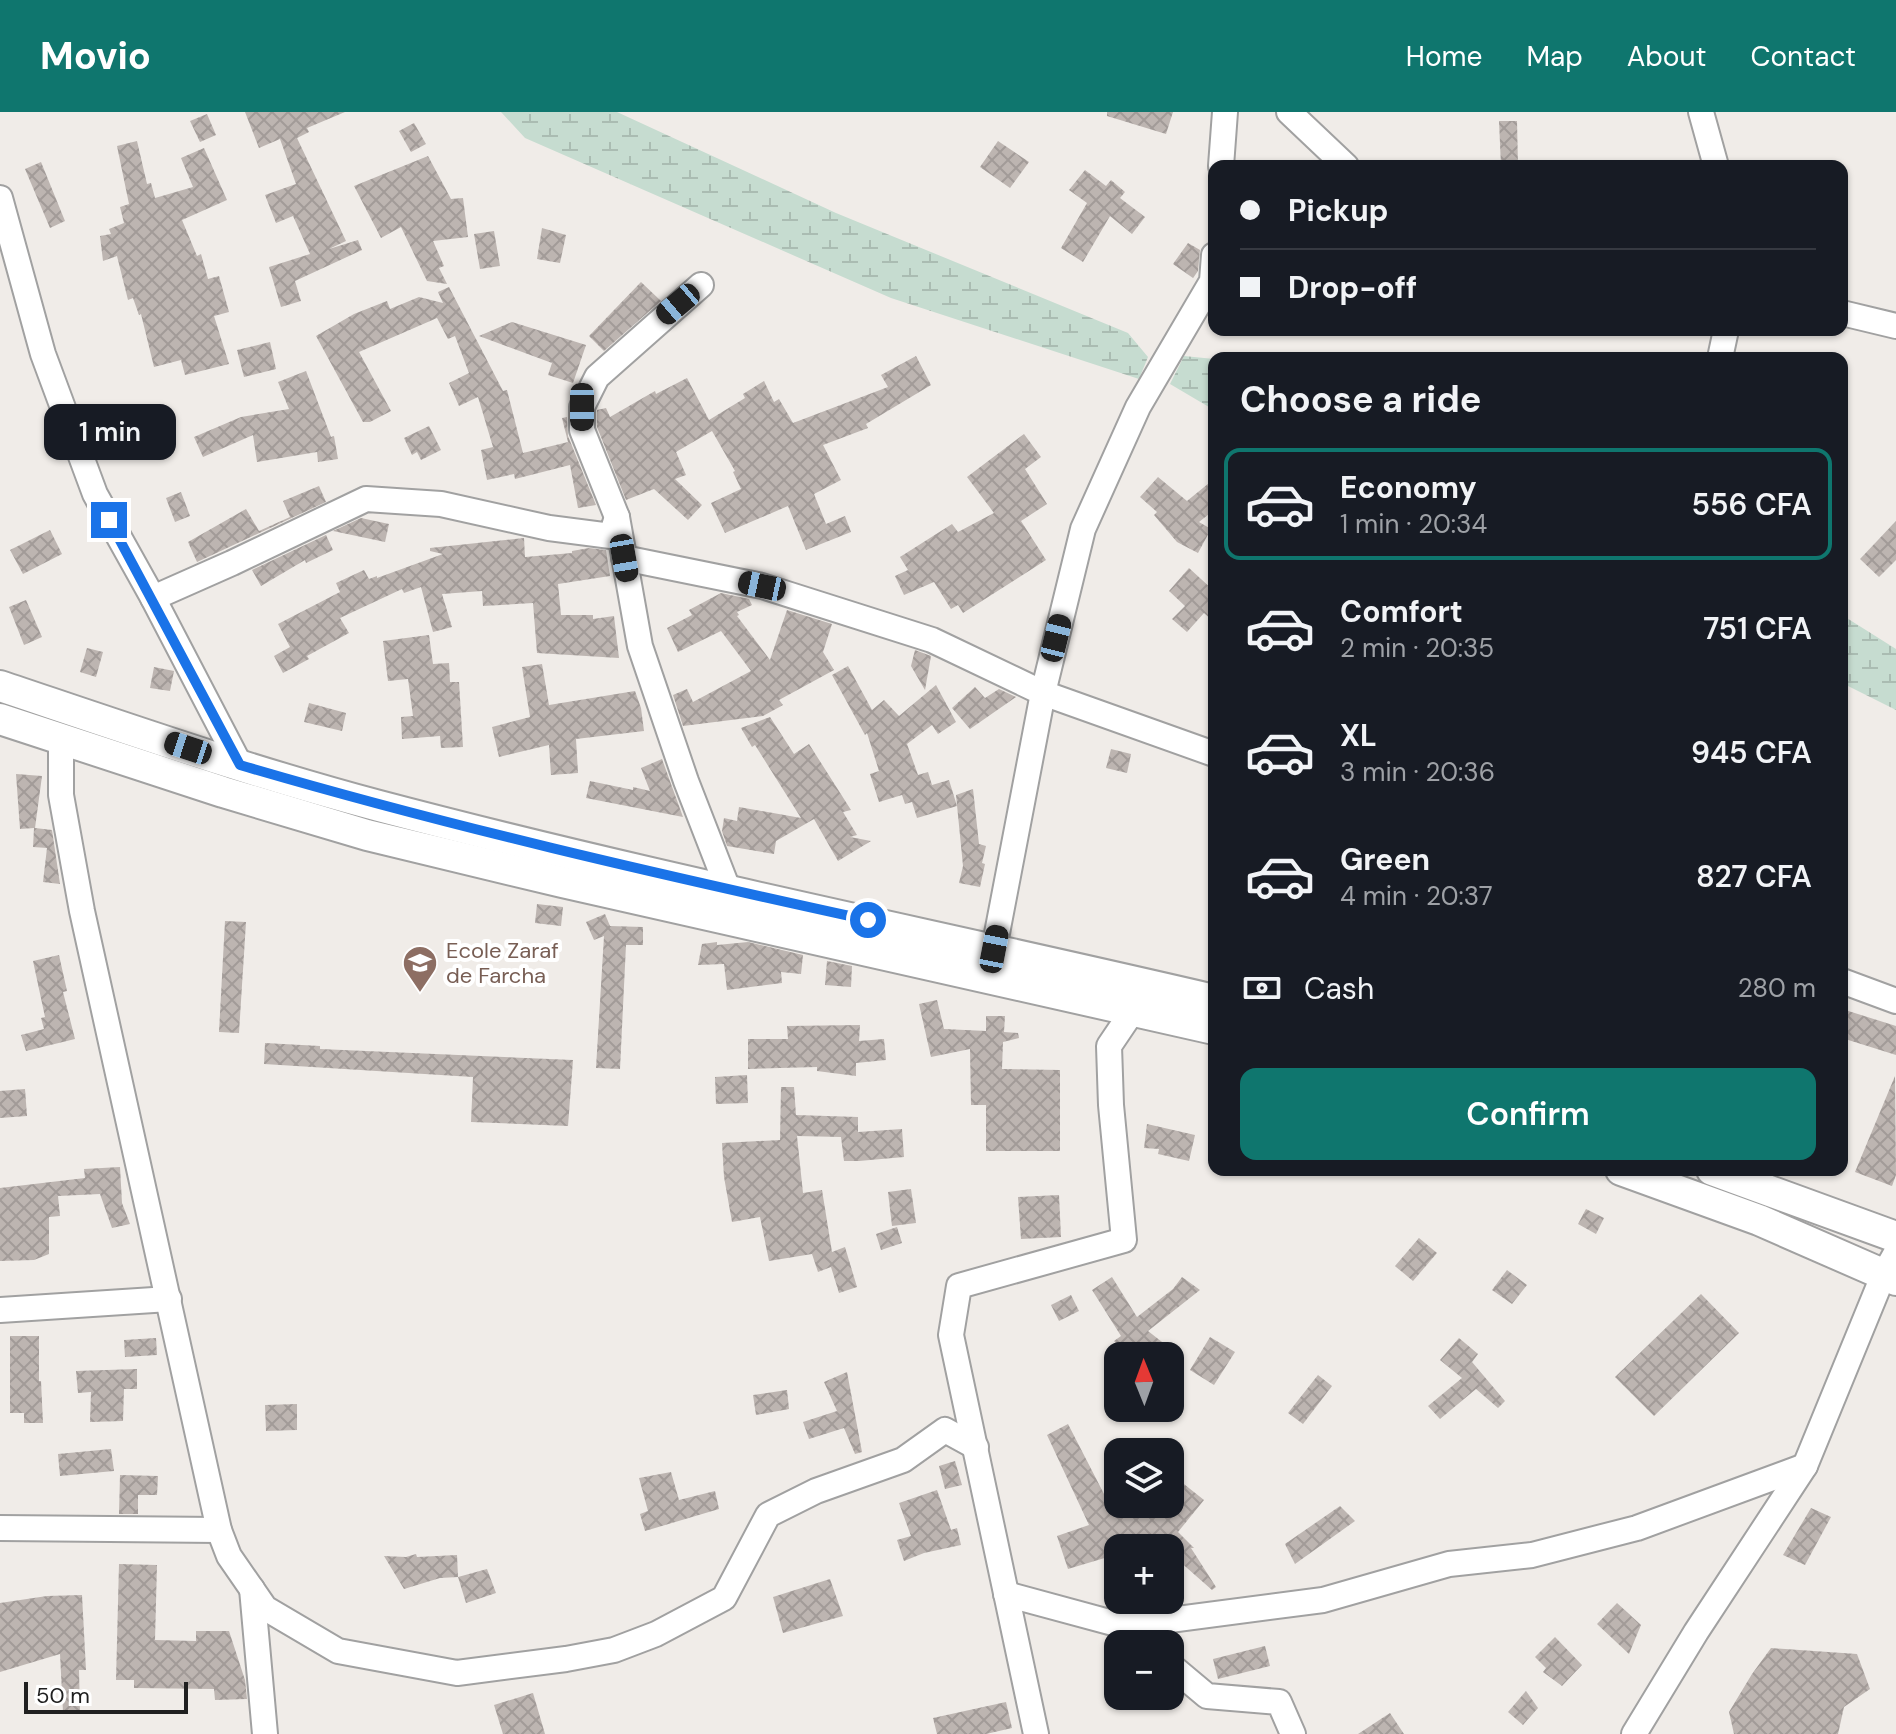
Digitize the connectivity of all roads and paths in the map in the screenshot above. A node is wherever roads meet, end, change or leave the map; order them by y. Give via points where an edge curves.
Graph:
1 (1225, 112) edge
2 (1289, 112) edge
3 (1701, 112) edge
4 (1221, 160) edge
5 (1340, 160) edge
6 (1714, 160) edge
7 (0, 198) edge
8 (701, 285) dead end
9 (1208, 288) edge
10 (1848, 314) edge
11 (1896, 326) edge
12 (617, 517) junction
13 (624, 558) junction
14 (153, 598) junction
15 (0, 686) edge
16 (1043, 693) junction
17 (0, 719) edge
18 (61, 740) junction
19 (1208, 752) edge
20 (240, 765) junction
21 (376, 805) junction
22 (367, 835) junction
23 (728, 889) junction
24 (994, 949) junction
25 (1848, 983) edge
26 (1208, 999) edge
27 (1896, 1001) edge
28 (1134, 1009) junction
29 (1208, 1028) edge
30 (1638, 1176) edge
31 (1728, 1176) edge
32 (1896, 1237) edge
33 (1892, 1270) edge
34 (169, 1299) junction
35 (0, 1310) edge
36 (976, 1447) junction
37 (1805, 1466) junction
38 (0, 1528) edge
39 (219, 1530) junction
40 (252, 1589) junction
41 (1006, 1594) junction
42 (1124, 1626) junction
43 (1129, 1630) edge
44 (1184, 1677) edge
45 (265, 1734) edge
46 (1036, 1734) edge
47 (1293, 1734) edge
48 (1634, 1734) edge

1 - 4 street
2 - 5 street
3 - 6 street
7 - 14 street via 43,354 95,494
8 - 12 street via 597,377 582,407 582,430
9 - 16 street via 1138,407 1083,529
10 - 11 street
12 - 13 street
12 - 14 street via 611,536 441,504 366,499
13 - 16 street via 762,586 932,640
13 - 23 street via 640,646
14 - 20 street
15 - 20 street
16 - 19 street
16 - 24 street
17 - 18 street
18 - 22 street
18 - 34 street via 61,795 76,881
20 - 21 street
21 - 22 street
21 - 23 street
22 - 28 street
23 - 24 street
24 - 26 street
25 - 27 street
28 - 29 street
28 - 36 street via 1109,1046 1124,1240 959,1286 951,1335
30 - 33 street
31 - 32 street
33 - 37 street
34 - 35 street
34 - 39 street
36 - 40 street via 945,1430 903,1460 816,1491 768,1515 724,1598 614,1650 457,1673 338,1651 265,1608
36 - 41 street
37 - 42 street via 1637,1528 1532,1555 1449,1564 1323,1600
37 - 48 street
38 - 39 street
39 - 40 street
40 - 45 street
41 - 42 street
41 - 46 street
42 - 43 street
44 - 47 street via 1207,1696 1279,1702

